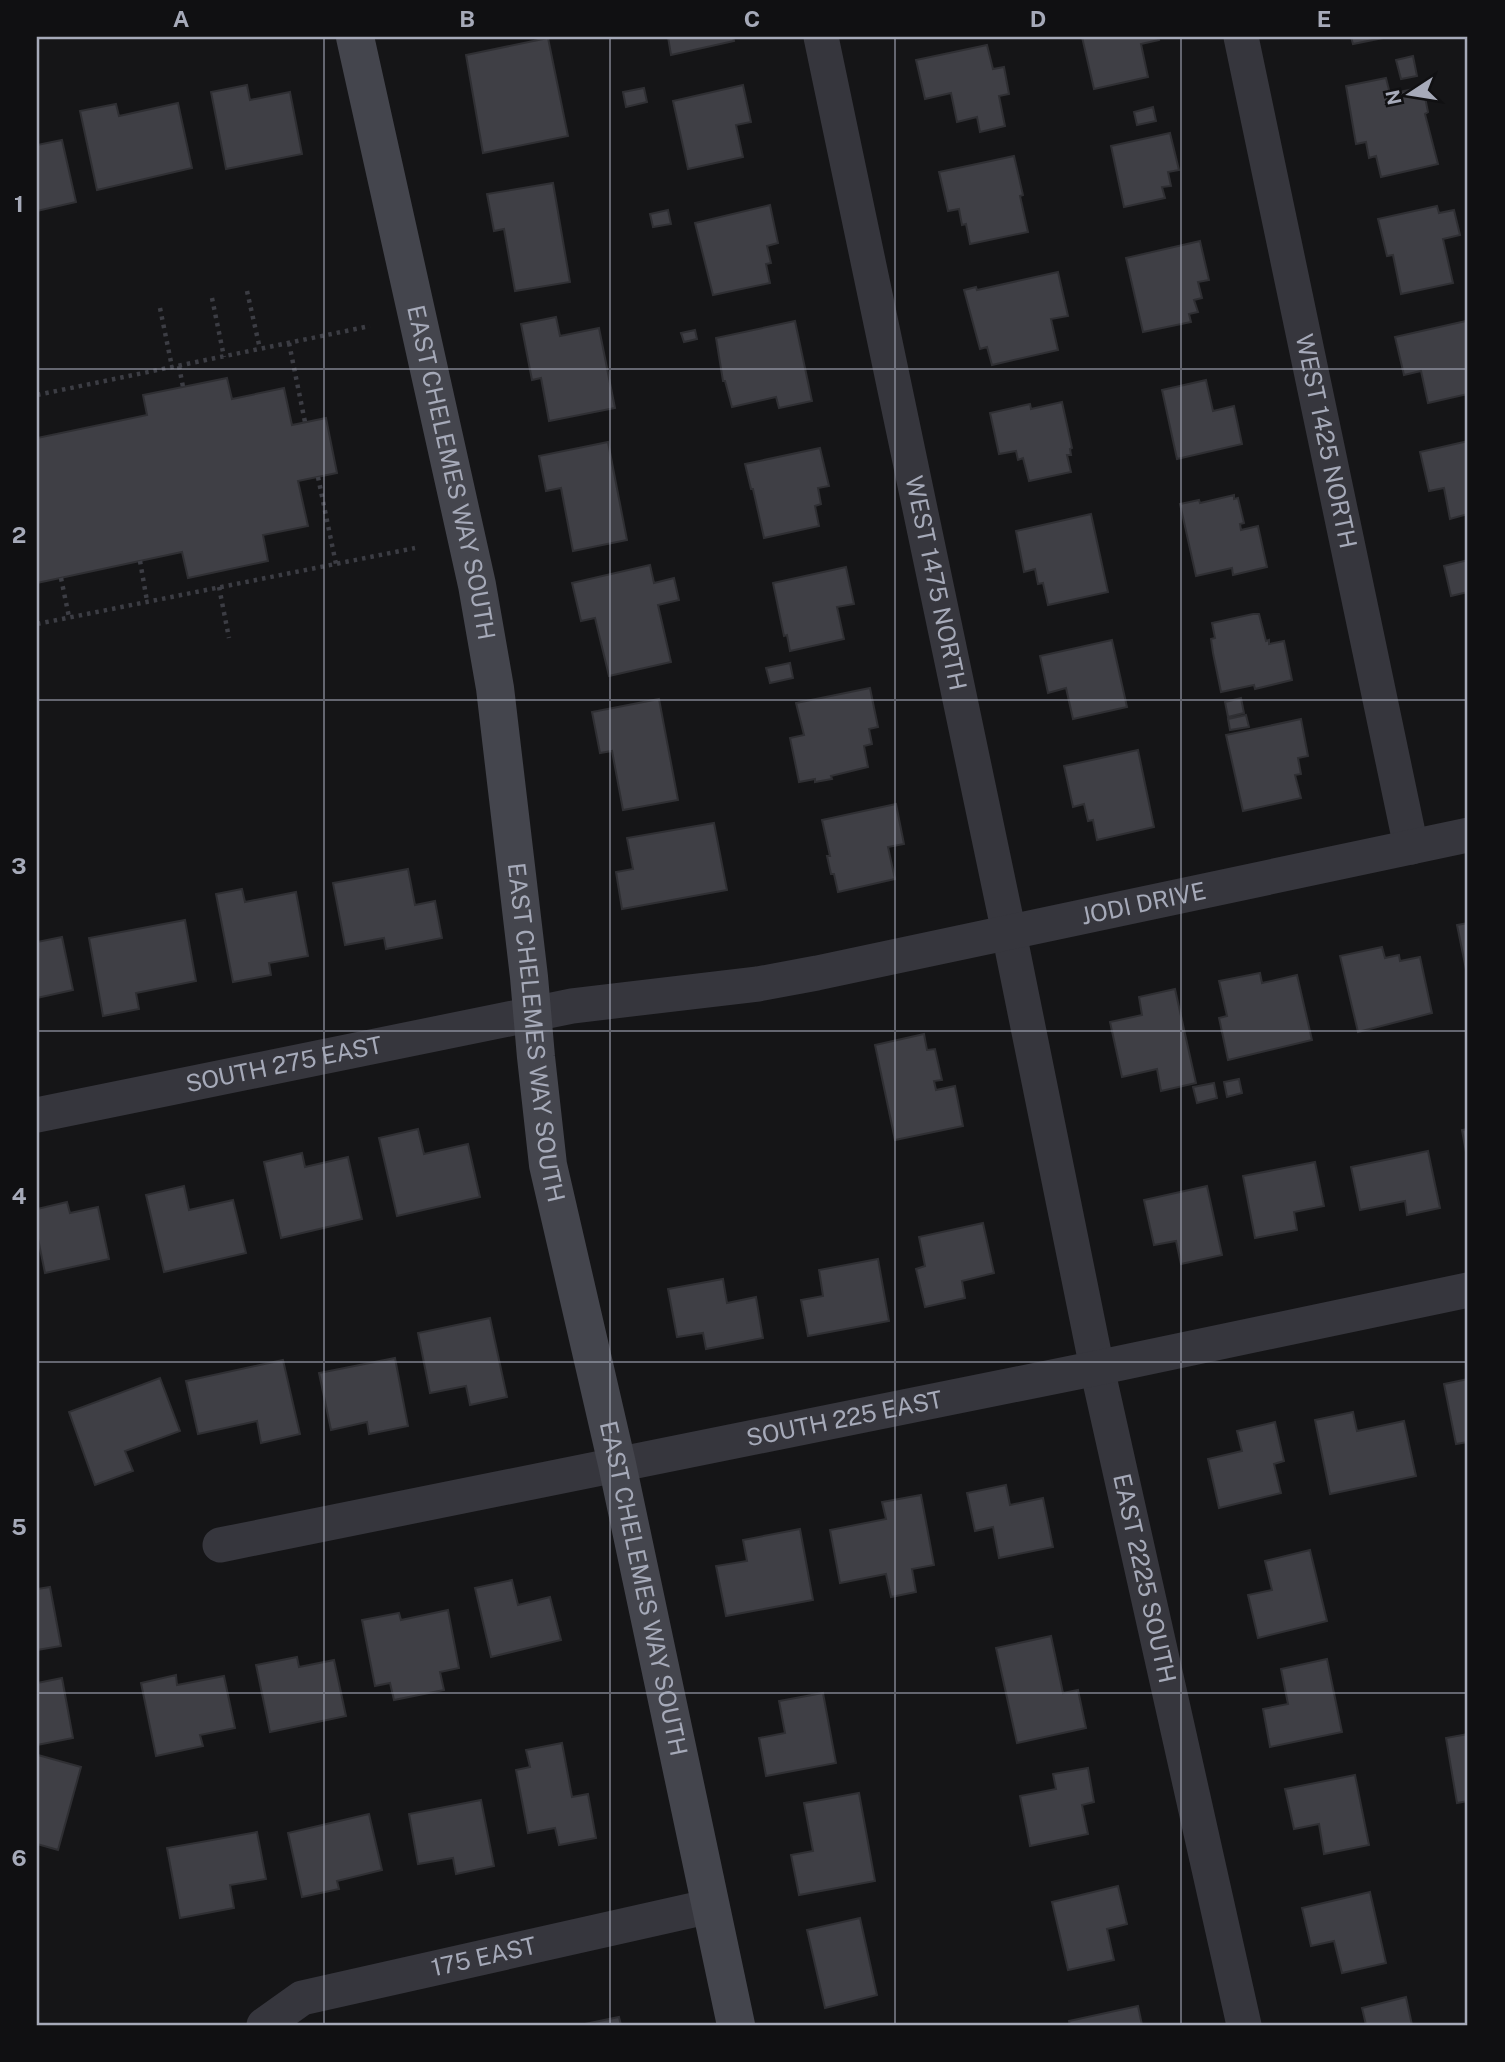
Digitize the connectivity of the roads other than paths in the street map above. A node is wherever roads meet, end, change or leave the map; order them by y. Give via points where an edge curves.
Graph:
1 (355, 37) edge
2 (821, 37) edge
3 (1241, 37) edge
4 (1468, 835) edge
5 (1411, 847) junction
6 (1009, 933) junction
7 (817, 973) joint
8 (532, 1014) junction
9 (37, 1115) edge
10 (1049, 1131) joint
11 (1468, 1290) edge
12 (1097, 1368) junction
13 (617, 1464) junction
14 (220, 1545) dead end
15 (711, 1906) junction
16 (264, 2025) edge
17 (736, 2025) edge
18 (1244, 2025) edge

1 - 8 street, EAST CHELEMES WAY SOUTH via 477,585 495,688
2 - 6 street, WEST 1475 NORTH
3 - 5 street, WEST 1425 NORTH
4 - 5 street, JODI DRIVE
5 - 6 street, JODI DRIVE
6 - 7 street, JODI DRIVE
6 - 10 street, WEST 1475 NORTH
7 - 8 street, SOUTH 275 EAST
8 - 9 street, SOUTH 275 EAST
8 - 13 street, EAST CHELEMES WAY SOUTH via 548,1165
10 - 12 street, EAST 2225 SOUTH
11 - 12 street, SOUTH 225 EAST
12 - 13 street, SOUTH 225 EAST
12 - 18 street, EAST 2225 SOUTH
13 - 14 street, SOUTH 225 EAST
13 - 15 street, EAST CHELEMES WAY SOUTH
15 - 16 street, 175 EAST via 302,1997
15 - 17 street, EAST CHELEMES WAY SOUTH

